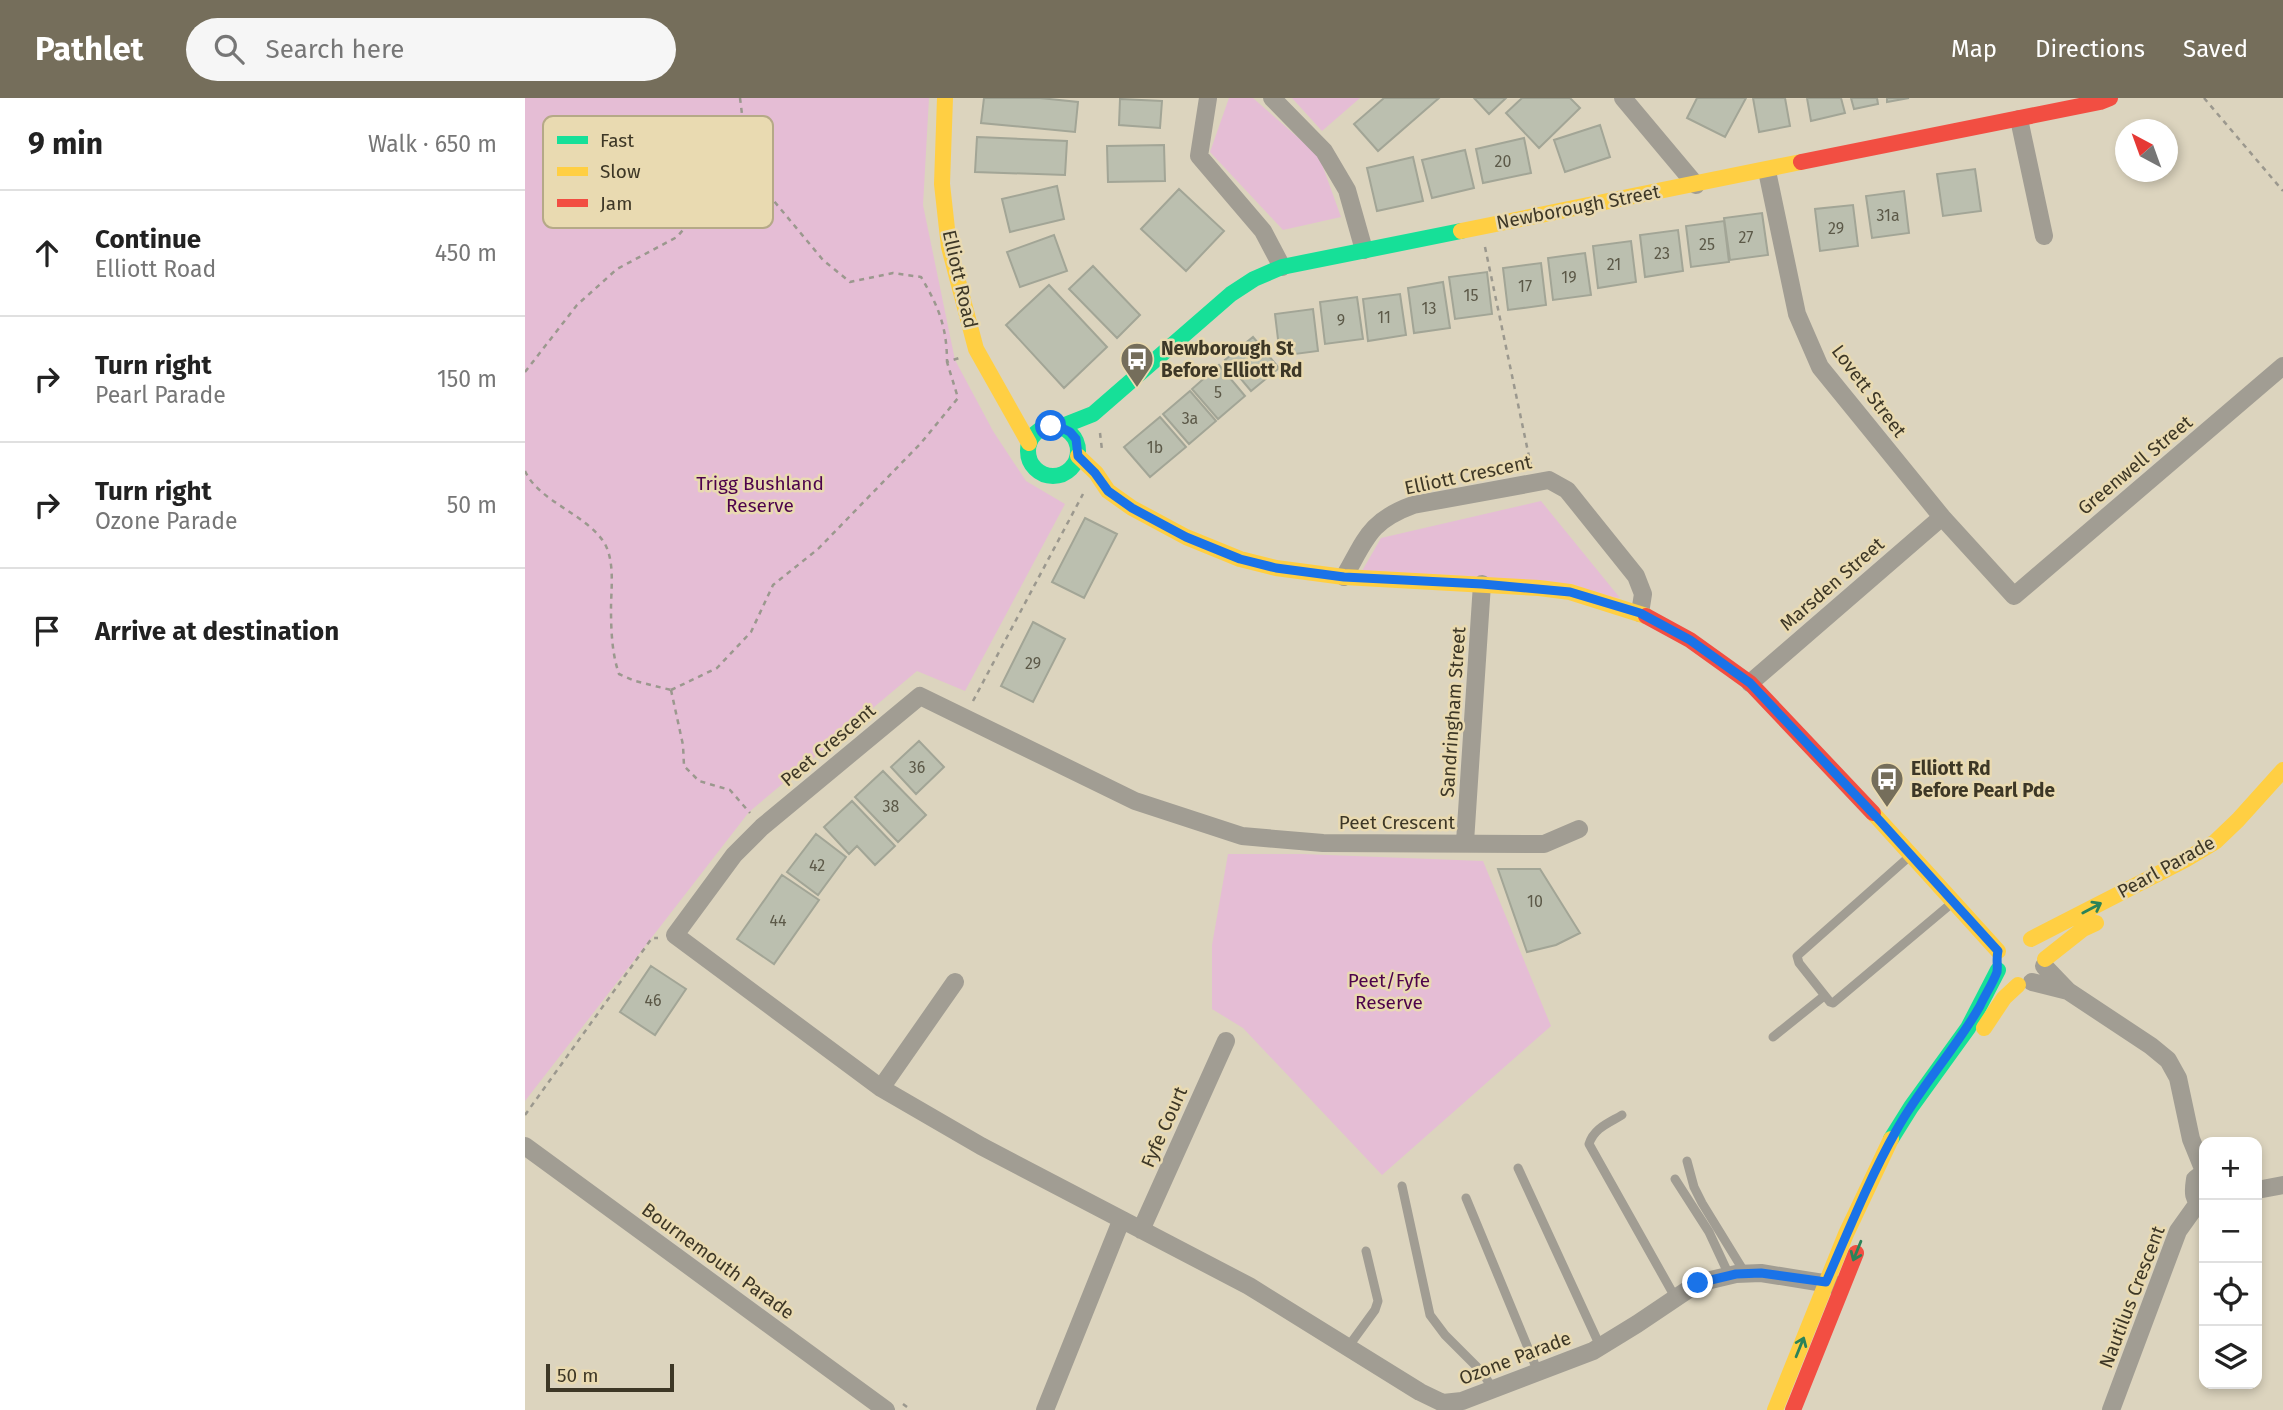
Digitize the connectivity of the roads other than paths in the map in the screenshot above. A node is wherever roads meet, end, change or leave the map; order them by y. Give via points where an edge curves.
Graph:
1 (945, 98) edge
2 (1208, 98) edge
3 (1272, 98) edge
4 (1623, 98) edge
5 (2110, 98) edge
6 (2019, 119) junction
7 (1767, 171) junction
8 (1696, 185) junction
9 (2044, 236) dead end
10 (1364, 250) junction
11 (1282, 267) junction
12 (2283, 366) edge
13 (1010, 409) junction
14 (1093, 414) junction
15 (1056, 426) junction
16 (1029, 443) junction
17 (1078, 452) junction
18 (1080, 478) junction
19 (1942, 517) junction
20 (1344, 577) junction
21 (1482, 584) junction
22 (2014, 596) joint
23 (1640, 613) junction
24 (1750, 683) junction
25 (2283, 770) edge
26 (2283, 792) edge
27 (1579, 829) dead end
28 (1465, 842) junction
29 (1911, 855) junction
30 (1954, 901) junction
31 (1967, 915) junction
32 (2015, 936) junction
33 (1998, 951) junction
34 (2044, 963) junction
35 (1998, 970) junction
36 (955, 982) dead end
37 (2025, 984) junction
38 (2068, 991) junction
39 (1824, 996) junction
40 (1773, 1037) dead end
41 (1226, 1041) dead end
42 (1968, 1055) dead end
43 (1952, 1077) dead end
44 (881, 1088) junction
45 (1622, 1115) dead end
46 (525, 1146) edge
47 (2199, 1159) edge
48 (1687, 1161) dead end
49 (1518, 1168) dead end
50 (2199, 1176) edge
51 (1675, 1179) dead end
52 (2283, 1185) edge
53 (1402, 1186) dead end
54 (2262, 1189) edge
55 (1466, 1198) dead end
56 (2199, 1202) edge
57 (2199, 1207) edge
58 (1121, 1221) junction
59 (1141, 1230) junction
60 (1366, 1251) dead end
61 (1737, 1274) junction
62 (1834, 1285) junction
63 (1675, 1297) junction
64 (1600, 1346) junction
65 (1348, 1347) junction
66 (1538, 1372) junction
67 (1493, 1390) junction
68 (1461, 1406) edge
69 (886, 1410) edge
70 (1045, 1410) edge
71 (1775, 1410) edge
72 (1793, 1410) edge
73 (2111, 1410) edge

1 - 13 street, Elliott Road via 942,184 949,247 976,349
2 - 11 street via 1199,156 1263,231
3 - 10 street via 1324,150 1347,190
4 - 8 street
5 - 6 street, Newborough Street
6 - 7 street, Newborough Street
6 - 9 street
7 - 8 street, Newborough Street
7 - 19 street, Lovett Street via 1797,314 1820,367
8 - 10 street, Newborough Street
10 - 11 street, Newborough Street
11 - 14 street, Newborough Street via 1231,294
12 - 22 street, Greenwell Street
13 - 15 street
13 - 16 street, Elliott Road
14 - 15 street, Newborough Street
14 - 17 street, Newborough Street
15 - 16 street via 1035,433
15 - 17 street via 1070,432
16 - 18 street, Elliott Road via 1030,461 1038,471
17 - 18 street
17 - 18 street via 1075,464
18 - 20 street via 1186,537 1240,559
19 - 22 street, Lovett Street
19 - 24 street, Marsden Street
20 - 21 street
20 - 23 street, Elliott Crescent via 1366,538 1393,513 1413,505 1549,480 1567,490 1636,576 1643,594
21 - 23 street via 1570,592
21 - 28 street, Sandringham Street
23 - 24 street via 1690,640
24 - 29 street
32 -> 25 street, Pearl Parade via 2185,860 2215,842
26 - 34 street via 2220,856 2083,929
27 - 28 street, Peet Crescent via 1544,844
28 - 44 street, Peet Crescent via 1323,843 1242,836 1135,801 921,696 762,827 734,855 675,935
29 - 30 street
29 - 39 lane via 1797,956
30 - 31 street
30 - 39 lane via 1833,1003
31 - 32 street
31 - 33 street
32 - 33 street, Pearl Parade
32 - 34 street via 2041,947
33 - 35 street
34 - 37 street via 2038,978
34 - 38 street
35 - 37 street via 2005,980
35 - 62 street via 1963,1035 1897,1129 1878,1166
36 - 44 street
37 - 38 street
37 - 42 street via 2004,998
38 - 47 street via 2168,1060 2178,1078
39 - 40 lane
41 - 59 street, Fyfe Court
43 -> 62 street via 1912,1131 1865,1233
44 - 58 street
45 - 63 lane via 1597,1130 1589,1144
46 - 69 street, Bournemouth Parade
48 - 61 lane via 1694,1187
49 - 64 lane
50 - 56 street, Nautilus Crescent via 2193,1195
51 - 61 lane
52 - 54 street
53 - 67 lane via 1430,1315
55 - 66 lane
57 - 73 street, Nautilus Crescent via 2178,1231
58 - 59 street
58 - 70 street
59 - 65 street, Ozone Parade via 1249,1286
60 - 65 lane via 1378,1301
61 - 62 street, Ozone Parade via 1761,1273
61 - 63 street, Ozone Parade via 1698,1283
71 -> 62 street
62 - 72 street
63 - 64 street, Ozone Parade
64 - 66 street, Ozone Parade
65 - 68 street, Ozone Parade via 1420,1392
66 - 67 street, Ozone Parade
67 - 68 street, Ozone Parade

